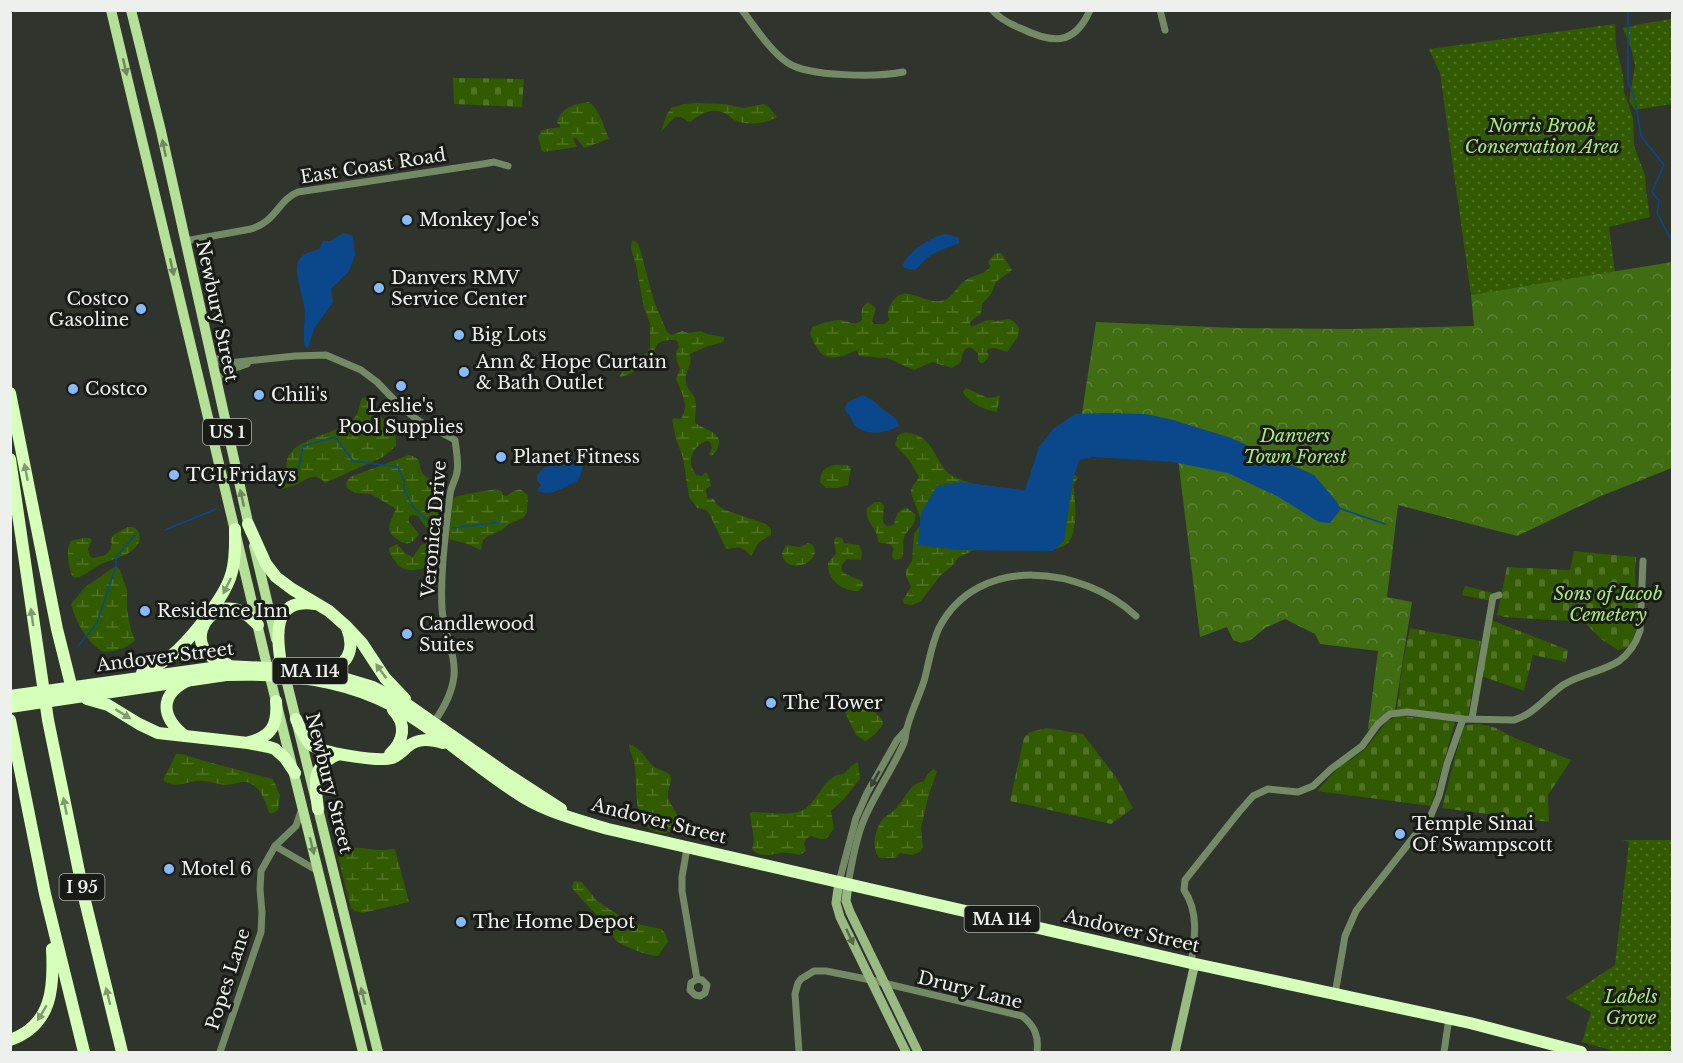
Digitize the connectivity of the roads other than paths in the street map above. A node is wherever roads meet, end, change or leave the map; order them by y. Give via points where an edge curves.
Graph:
1 (111, 10) edge
2 (131, 10) edge
3 (742, 10) edge
4 (992, 10) edge
5 (1090, 10) edge
6 (1160, 10) edge
7 (1165, 30) dead end
8 (903, 72) dead end
9 (508, 166) dead end
10 (185, 241) junction
11 (210, 355) junction
12 (258, 361) junction
13 (217, 387) junction
14 (10, 393) edge
15 (10, 459) edge
16 (248, 524) junction
17 (235, 529) junction
18 (1643, 561) dead end
19 (1499, 595) dead end
20 (319, 604) junction
21 (1136, 616) dead end
22 (258, 625) junction
23 (347, 627) junction
24 (280, 657) junction
25 (240, 666) junction
26 (316, 671) junction
27 (192, 679) junction
28 (116, 681) junction
29 (69, 693) junction
30 (10, 696) edge
31 (380, 700) junction
32 (276, 701) junction
33 (10, 707) edge
34 (419, 712) junction
35 (1472, 718) junction
36 (296, 719) junction
37 (1463, 719) junction
38 (11, 722) edge
39 (434, 722) junction
40 (185, 736) junction
41 (248, 743) junction
42 (455, 748) junction
43 (339, 754) junction
44 (382, 759) junction
45 (295, 773) junction
46 (301, 800) junction
47 (318, 809) junction
48 (571, 817) junction
49 (275, 846) junction
50 (687, 848) junction
51 (318, 871) junction
52 (844, 883) junction
53 (45, 894) junction
54 (1193, 963) junction
55 (697, 979) dead end
56 (871, 980) junction
57 (885, 984) junction
58 (1335, 994) junction
59 (1449, 1018) junction
60 (10, 1040) edge
61 (84, 1053) edge
62 (123, 1053) edge
63 (220, 1053) edge
64 (363, 1053) edge
65 (378, 1053) edge
66 (799, 1053) edge
67 (906, 1053) edge
68 (918, 1053) edge
69 (1036, 1053) edge
70 (1175, 1053) edge
71 (1444, 1053) edge
72 (1581, 1053) edge

1 -> 17 main road, Newbury Street / US 1
10 -> 2 main road, Newbury Street / US 1
3 - 8 street via 782,59 800,69 870,76
4 - 5 street via 1007,22 1050,40 1072,34 1082,26
6 - 7 street
9 - 10 street, East Coast Road via 494,162 298,192 261,226
10 - 11 main road, Newbury Street / US 1
11 - 12 street via 228,363
11 - 13 main road, Newbury Street / US 1
12 - 13 street via 229,370
12 - 39 street, Veronica Drive via 326,355 342,361 377,382 419,421 455,440 457,473 451,490 442,609 454,674 448,698
16 -> 13 main road, Newbury Street / US 1
29 -> 14 highway
62 -> 15 highway, I 95 via 78,871 48,720
16 - 20 highway via 271,572
16 - 24 main road, Newbury Street / US 1
17 - 22 main road, Newbury Street / US 1
17 -> 28 highway via 233,569 217,603 165,661
18 - 35 street via 1640,631 1625,655 1570,681 1520,719
19 - 35 street via 1493,597
20 - 23 highway
20 - 24 highway via 297,604 281,617
21 - 52 street via 1106,593 1084,584 1060,577 1028,575 984,585 955,606 934,640 904,744 864,821
22 - 25 highway via 243,612 226,608 213,614 202,629 201,643 208,656
22 - 32 main road, Newbury Street / US 1
23 - 26 highway via 351,642 345,661 333,669
34 -> 23 highway via 385,678
24 - 36 main road, Newbury Street / US 1
25 - 26 highway, Andover Street / MA 114
25 - 28 highway, Andover Street / MA 114
26 - 34 highway, Andover Street / MA 114 via 373,687
27 - 29 highway, Andover Street / MA 114
27 - 31 highway, Andover Street / MA 114 via 239,675 304,679 345,687
27 - 40 highway via 171,693 167,705 169,719
28 - 29 highway, Andover Street / MA 114
29 - 30 highway, Andover Street / MA 114
29 - 33 highway, Andover Street / MA 114 via 50,701
29 -> 40 highway via 102,702 152,731
31 - 42 highway, Andover Street / MA 114
31 - 44 highway via 401,720 403,732 398,746
32 - 41 highway via 272,728 264,737
32 - 45 main road, Newbury Street / US 1
34 - 39 highway, Andover Street / MA 114
35 - 37 street
36 - 43 highway via 310,744
36 - 47 main road, Newbury Street / US 1
37 - 54 street via 1407,712 1390,714 1377,724 1362,747 1313,786 1298,792 1268,789 1253,796 1185,880 1184,890 1191,900 1195,926
37 - 58 street via 1431,815 1349,924
38 - 53 highway, I 95
39 - 48 highway, Andover Street / MA 114
40 - 41 highway
41 - 45 highway via 275,749
42 - 44 highway via 423,740
42 - 48 highway, Andover Street / MA 114 via 523,797
43 - 44 highway
43 - 47 highway via 318,770
45 - 46 main road, Newbury Street / US 1
46 - 49 street, Popes Lane via 296,826
46 -> 51 main road, Newbury Street / US 1
65 -> 47 main road, Newbury Street / US 1
48 - 50 highway, Andover Street / MA 114
49 - 51 street
49 - 63 street, Popes Lane via 259,876 261,932
50 - 52 highway, Andover Street / MA 114
50 - 55 street via 682,891
51 - 64 main road, Newbury Street / US 1
52 - 54 highway, Andover Street / MA 114
52 -> 56 main road via 836,896 838,911
52 - 57 main road via 848,907
53 -> 60 highway via 54,976 51,992 39,1020
53 - 61 highway, I 95
54 - 58 highway, Andover Street / MA 114
54 - 70 main road
56 - 57 street, Drury Lane
56 - 66 street, Drury Lane via 826,972 814,972 801,979 795,993
56 - 67 main road
57 - 68 main road
57 - 69 street, Drury Lane via 1022,1016 1035,1030
58 - 59 highway, Andover Street / MA 114
59 - 71 street
59 - 72 highway, Andover Street / MA 114

